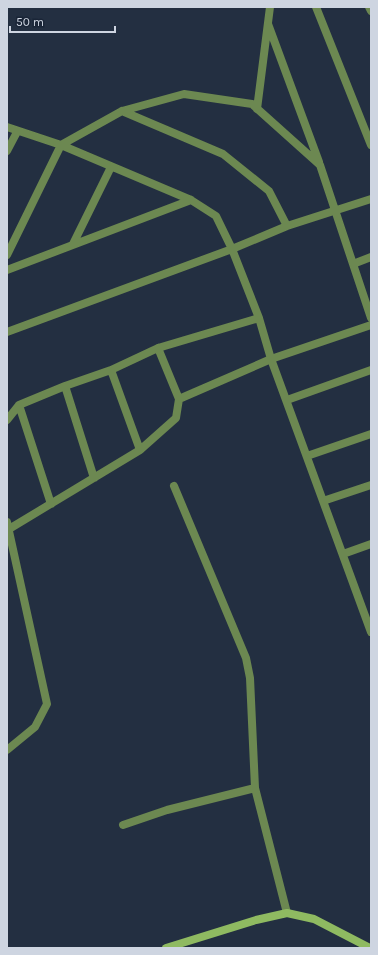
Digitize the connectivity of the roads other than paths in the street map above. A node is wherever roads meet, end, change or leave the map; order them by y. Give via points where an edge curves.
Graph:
1 (270, 7) edge
2 (316, 7) edge
3 (370, 7) edge
4 (371, 11) edge
5 (268, 24) junction
6 (258, 109) junction
7 (122, 111) junction
8 (7, 127) edge
9 (17, 132) junction
10 (61, 145) junction
11 (371, 145) edge
12 (7, 151) edge
13 (320, 165) junction
14 (111, 167) junction
15 (371, 199) edge
16 (191, 200) junction
17 (335, 212) junction
18 (288, 226) junction
19 (73, 244) junction
20 (232, 249) junction
21 (7, 254) edge
22 (371, 257) edge
23 (353, 264) junction
24 (7, 270) edge
25 (259, 318) junction
26 (371, 318) edge
27 (371, 325) edge
28 (7, 332) edge
29 (158, 348) junction
30 (272, 359) junction
31 (111, 370) junction
32 (371, 370) edge
33 (65, 386) junction
34 (180, 399) junction
35 (287, 400) junction
36 (18, 405) junction
37 (7, 420) edge
38 (371, 434) edge
39 (140, 450) junction
40 (307, 456) junction
41 (94, 478) junction
42 (371, 485) edge
43 (174, 486) dead end
44 (323, 501) junction
45 (51, 504) junction
46 (8, 526) edge
47 (371, 544) edge
48 (343, 554) junction
49 (371, 605) edge
50 (362, 608) junction
51 (371, 632) edge
52 (7, 750) edge
53 (255, 788) junction
54 (123, 825) dead end
55 (287, 913) junction
56 (166, 948) edge
57 (370, 948) edge

1 - 5 street
2 - 11 street
3 - 4 street
5 - 6 street
5 - 13 street
6 - 7 street via 252,104 184,94
6 - 13 street
7 - 10 street
7 - 18 street via 224,154 269,191
8 - 9 street
9 - 10 street
9 - 12 street
10 - 14 street
10 - 21 street
13 - 17 street
14 - 16 street
14 - 19 street
15 - 17 street
16 - 19 street
16 - 20 street via 216,216
17 - 18 street
17 - 23 street
18 - 20 street
19 - 24 street
20 - 25 street
20 - 28 street
22 - 23 street
23 - 26 street
25 - 29 street
25 - 30 street
27 - 30 street
29 - 31 street
29 - 34 street
30 - 34 street
30 - 35 street
31 - 33 street
31 - 39 street
32 - 35 street
33 - 36 street
33 - 41 street
34 - 39 street via 176,418
35 - 40 street
36 - 37 street
36 - 45 street
38 - 40 street
39 - 41 street
40 - 44 street
41 - 45 street
42 - 44 street
43 - 53 street via 246,658 250,678
44 - 48 street
45 - 46 street
46 - 52 street via 47,704 35,727
47 - 48 street
48 - 50 street
49 - 50 street
50 - 51 street
53 - 54 street via 166,810
53 - 55 street
55 - 56 street
55 - 57 street via 314,919

